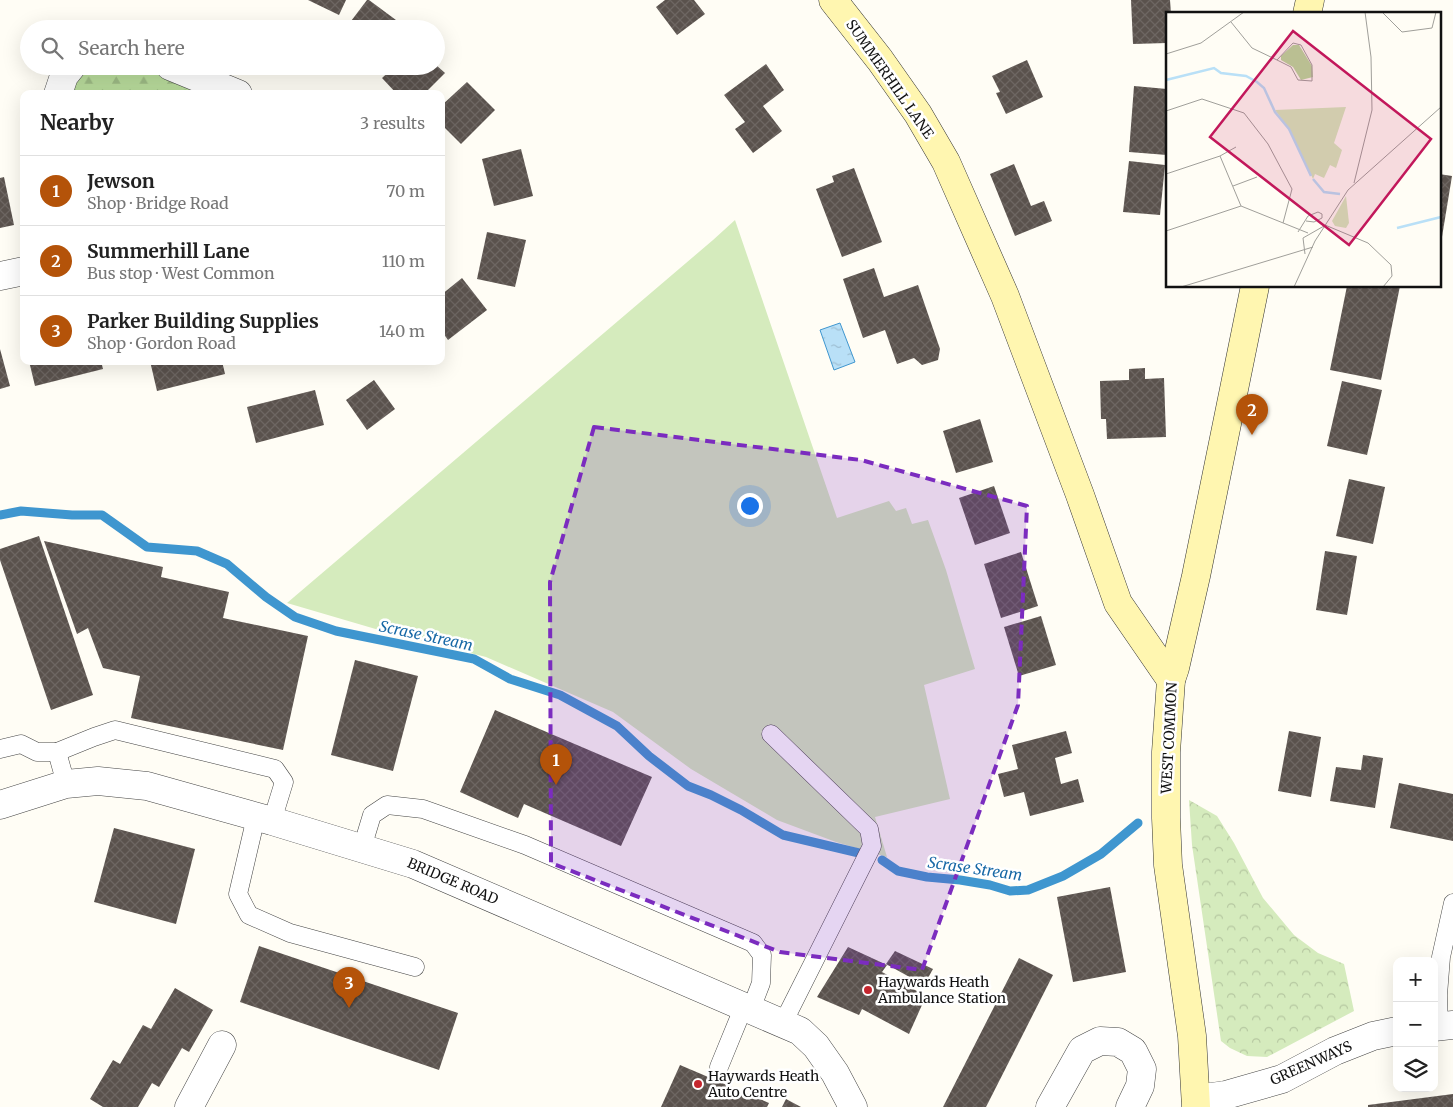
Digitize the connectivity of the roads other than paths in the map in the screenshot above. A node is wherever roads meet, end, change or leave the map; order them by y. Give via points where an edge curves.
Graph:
1 (833, 0) edge
2 (65, 75) edge
3 (192, 75) edge
4 (59, 90) edge
5 (228, 90) edge
6 (20, 272) edge
7 (0, 276) edge
8 (1255, 288) edge
9 (1171, 680) junction
10 (771, 734) dead end
11 (0, 749) edge
12 (57, 752) junction
13 (66, 784) junction
14 (0, 805) edge
15 (264, 819) junction
16 (362, 848) junction
17 (1453, 903) edge
18 (415, 967) dead end
19 (748, 1008) junction
20 (783, 1023) junction
21 (1442, 1027) edge
22 (1393, 1032) edge
23 (222, 1045) dead end
24 (719, 1067) dead end
25 (1196, 1103) edge
26 (189, 1107) edge
27 (852, 1107) edge
28 (1050, 1107) edge
29 (1130, 1107) edge

1 - 9 main road, SUMMERHILL LANE via 918,114 946,162 1005,296 1118,603
2 - 4 street
3 - 5 street
6 - 7 street
8 - 9 main road, WEST COMMON via 1196,576
9 - 25 main road, WEST COMMON via 1166,752 1168,865 1192,1036
10 - 20 lane via 869,829 872,846
11 - 12 lane via 21,744 37,752
12 - 13 lane
12 - 15 lane via 115,730 275,769 284,782
13 - 14 street, BRIDGE ROAD
13 - 15 street, BRIDGE ROAD via 98,781 147,786
15 - 16 street, BRIDGE ROAD
15 - 18 lane via 238,894 249,915 290,932
16 - 19 street, BRIDGE ROAD via 414,864
16 - 19 lane via 372,815 387,805 424,809 526,845 753,943 762,956 761,983
17 - 21 lane via 1441,957 1438,995
19 - 20 street, BRIDGE ROAD
19 - 24 lane
20 - 27 street, BRIDGE ROAD via 800,1031 816,1046 835,1073
22 - 25 street, GREENWAYS via 1335,1051 1282,1079
23 - 26 street
28 - 29 street via 1082,1050 1100,1041 1118,1042 1133,1051 1142,1069 1140,1086

